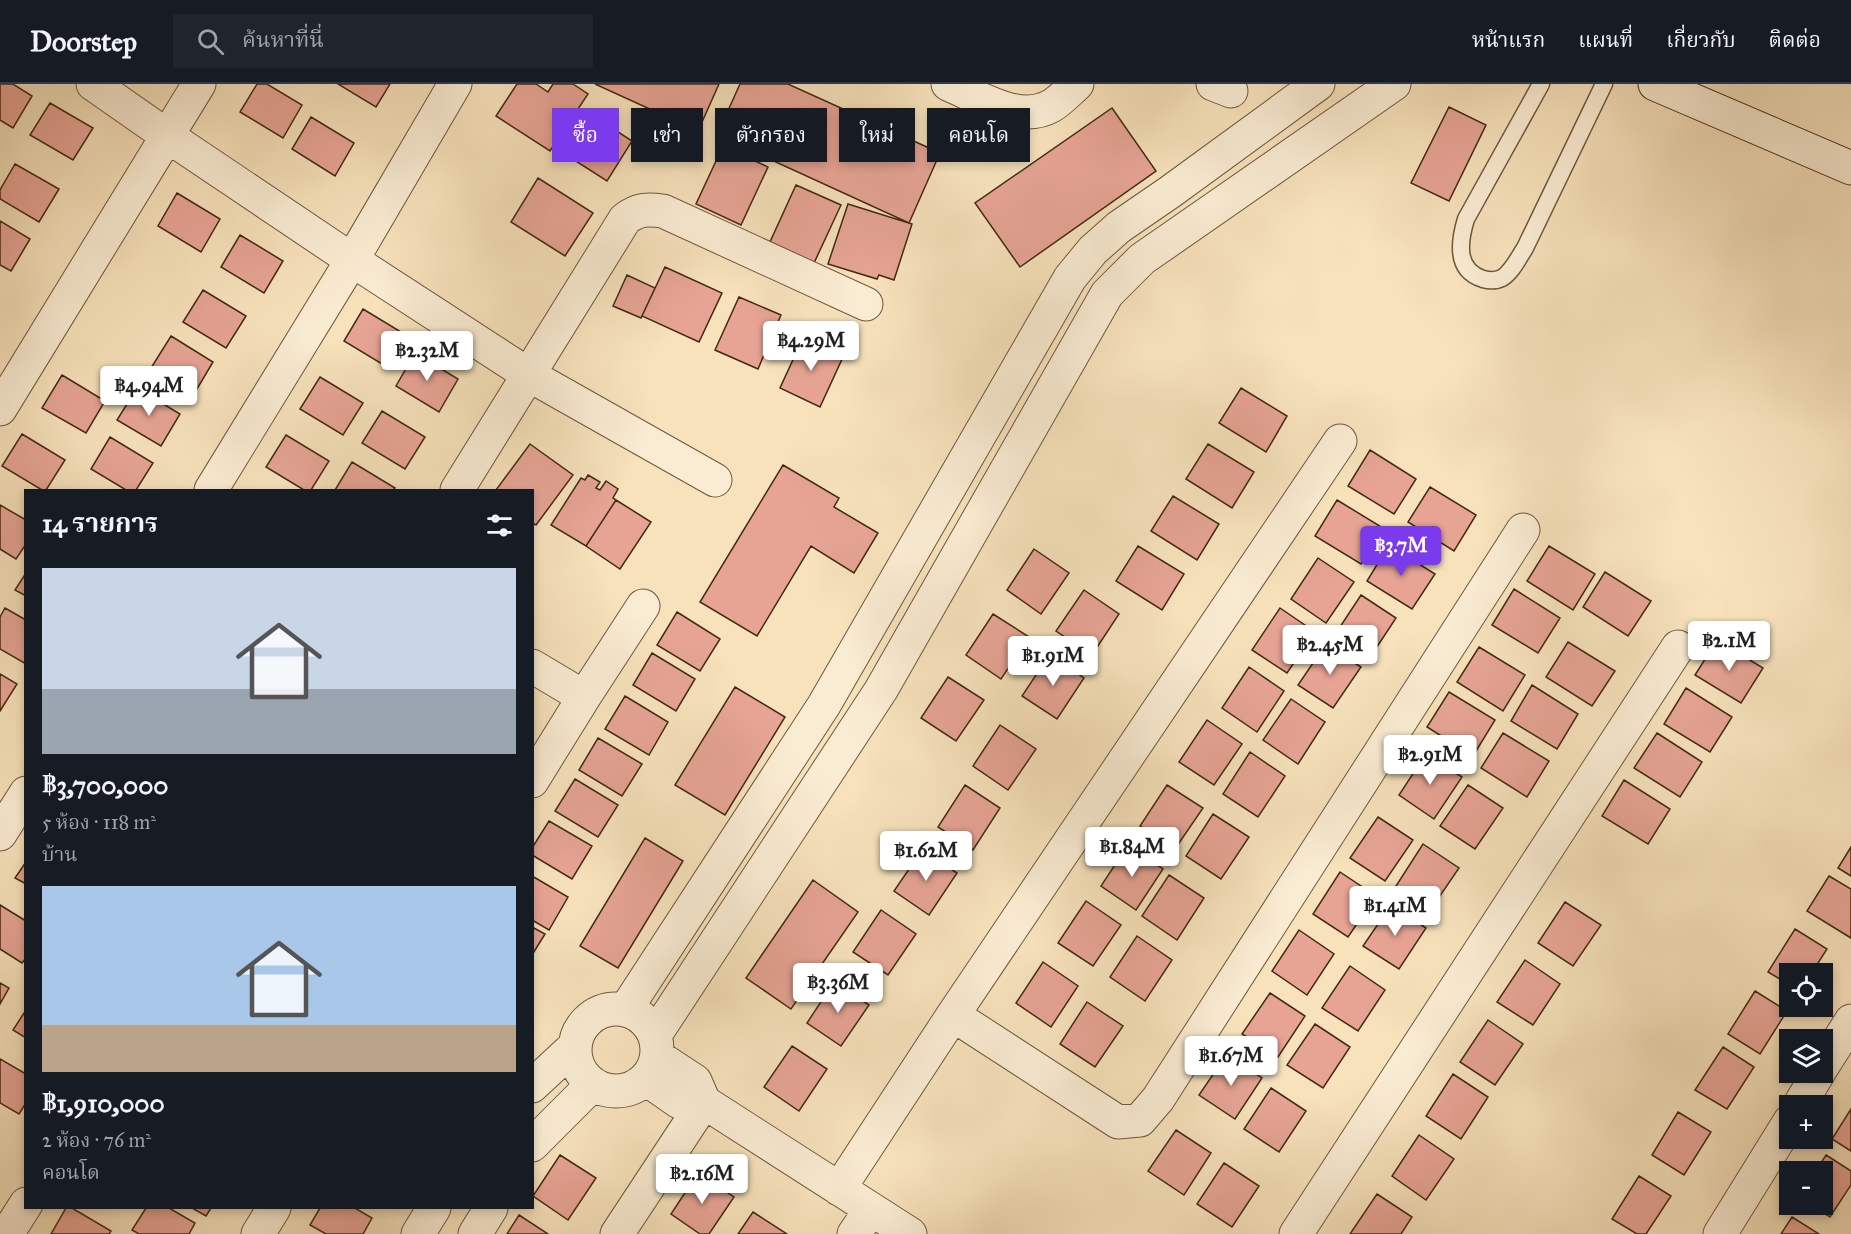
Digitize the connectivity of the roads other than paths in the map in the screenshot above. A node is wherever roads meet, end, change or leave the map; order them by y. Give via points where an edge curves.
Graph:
1 (93, 84) edge
2 (199, 84) edge
3 (455, 84) edge
4 (948, 84) edge
5 (1077, 84) edge
6 (1318, 84) edge
7 (1394, 84) edge
8 (1541, 84) edge
9 (1604, 84) edge
10 (1654, 84) edge
11 (166, 135) junction
12 (1851, 168) edge
13 (1119, 227) junction
14 (1142, 259) junction
15 (352, 260) junction
16 (866, 304) dead end
17 (529, 375) junction
18 (0, 409) edge
19 (1340, 441) dead end
20 (715, 480) dead end
21 (212, 489) edge
22 (458, 489) edge
23 (948, 490) junction
24 (985, 509) junction
25 (1523, 530) dead end
26 (643, 606) dead end
27 (1678, 647) dead end
28 (534, 667) edge
29 (584, 697) junction
30 (534, 778) edge
31 (24, 796) edge
32 (0, 834) edge
33 (740, 835) junction
34 (773, 857) junction
35 (626, 1009) junction
36 (953, 1015) junction
37 (1851, 1021) edge
38 (575, 1046) junction
39 (1833, 1050) edge
40 (653, 1057) junction
41 (534, 1084) edge
42 (593, 1084) junction
43 (704, 1102) junction
44 (1779, 1139) edge
45 (534, 1143) edge
46 (839, 1189) junction
47 (24, 1207) edge
48 (273, 1209) edge
49 (433, 1209) edge
50 (490, 1209) edge
51 (863, 1222) edge
52 (7, 1234) edge
53 (258, 1234) edge
54 (418, 1234) edge
55 (475, 1234) edge
56 (617, 1234) edge
57 (910, 1234) edge
58 (1296, 1234) edge
59 (1720, 1234) edge

1 - 11 street
2 - 11 street
3 - 15 street
4 - 5 street via 1014,111 1029,113 1052,106
6 - 13 street
7 - 14 street
8 - 9 lane via 1466,219 1460,237 1462,262 1480,278 1501,278 1525,248
10 - 12 street
11 - 15 street
11 - 18 street
13 - 14 street
13 - 23 street via 1070,278
14 - 24 street via 1107,294
15 - 17 street
15 - 21 street
16 - 17 street via 663,211 636,211 625,219
17 - 20 street
17 - 22 street
19 - 36 street
23 - 24 street
23 - 33 street via 824,705
24 - 34 street via 881,690
25 - 36 street via 1165,1089 1140,1120 1118,1122
26 - 29 street
27 - 58 street
28 - 29 street
29 - 30 street
31 - 32 street
33 - 34 street
33 - 35 street
34 - 40 street
35 - 38 street via 610,1009 587,1020
35 - 40 street via 646,1020
36 - 46 street
37 - 39 street
38 - 41 street
38 - 42 street via 582,1074
40 - 42 street via 634,1087 606,1090
40 - 43 street via 694,1081
42 - 45 street
43 - 46 street
43 - 56 street
44 - 59 street
46 - 51 street
47 - 52 street
48 - 53 street
49 - 54 street
50 - 55 street
51 - 57 street

